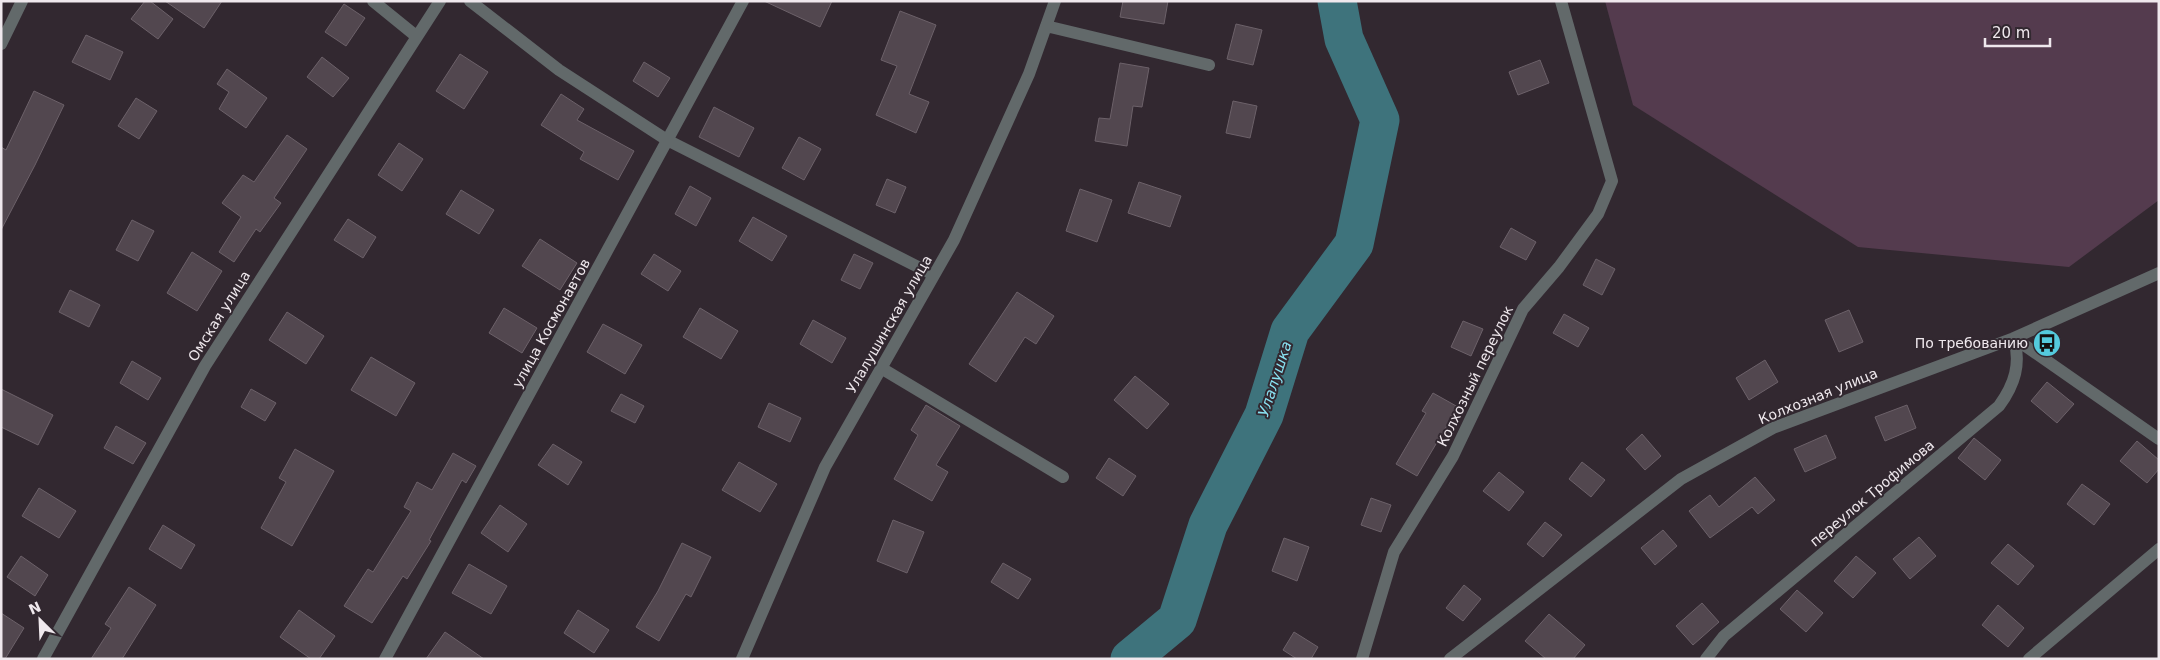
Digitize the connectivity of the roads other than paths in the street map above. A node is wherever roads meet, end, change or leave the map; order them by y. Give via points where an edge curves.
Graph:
1 (22, 1) edge
2 (373, 1) edge
3 (440, 1) edge
4 (470, 1) edge
5 (743, 1) edge
6 (1055, 1) edge
7 (1561, 1) edge
8 (1046, 26) junction
9 (416, 36) junction
10 (1, 44) edge
11 (1209, 65) dead end
12 (668, 140) junction
13 (2159, 274) edge
14 (934, 275) junction
15 (2014, 338) junction
16 (881, 368) junction
17 (2159, 439) edge
18 (1063, 477) dead end
19 (2159, 549) edge
20 (1709, 655) edge
21 (43, 659) edge
22 (385, 659) edge
23 (742, 659) edge
24 (1362, 659) edge
25 (1450, 659) edge
26 (2029, 659) edge

1 - 10 street
2 - 9 street
3 - 9 street, Омская улица
4 - 12 street via 559,70
5 - 12 street, улица Космонавтов
6 - 8 street, Улалушинская улица
7 - 24 street, Колхозный переулок via 1612,181 1598,214 1523,309 1453,456 1394,552
8 - 11 street
8 - 14 street, Улалушинская улица via 1022,91 954,240
9 - 21 street, Омская улица via 205,366
12 - 14 street
12 - 22 street, улица Космонавтов
13 - 15 street, Колхозная улица
14 - 16 street, Улалушинская улица
15 - 17 street
15 - 20 street, переулок Трофимова via 2018,353 2016,371 2010,391 1999,406 1724,636
15 - 25 street, Колхозная улица via 1773,428 1681,479
16 - 18 street
16 - 23 street, Улалушинская улица via 825,467
19 - 26 street

